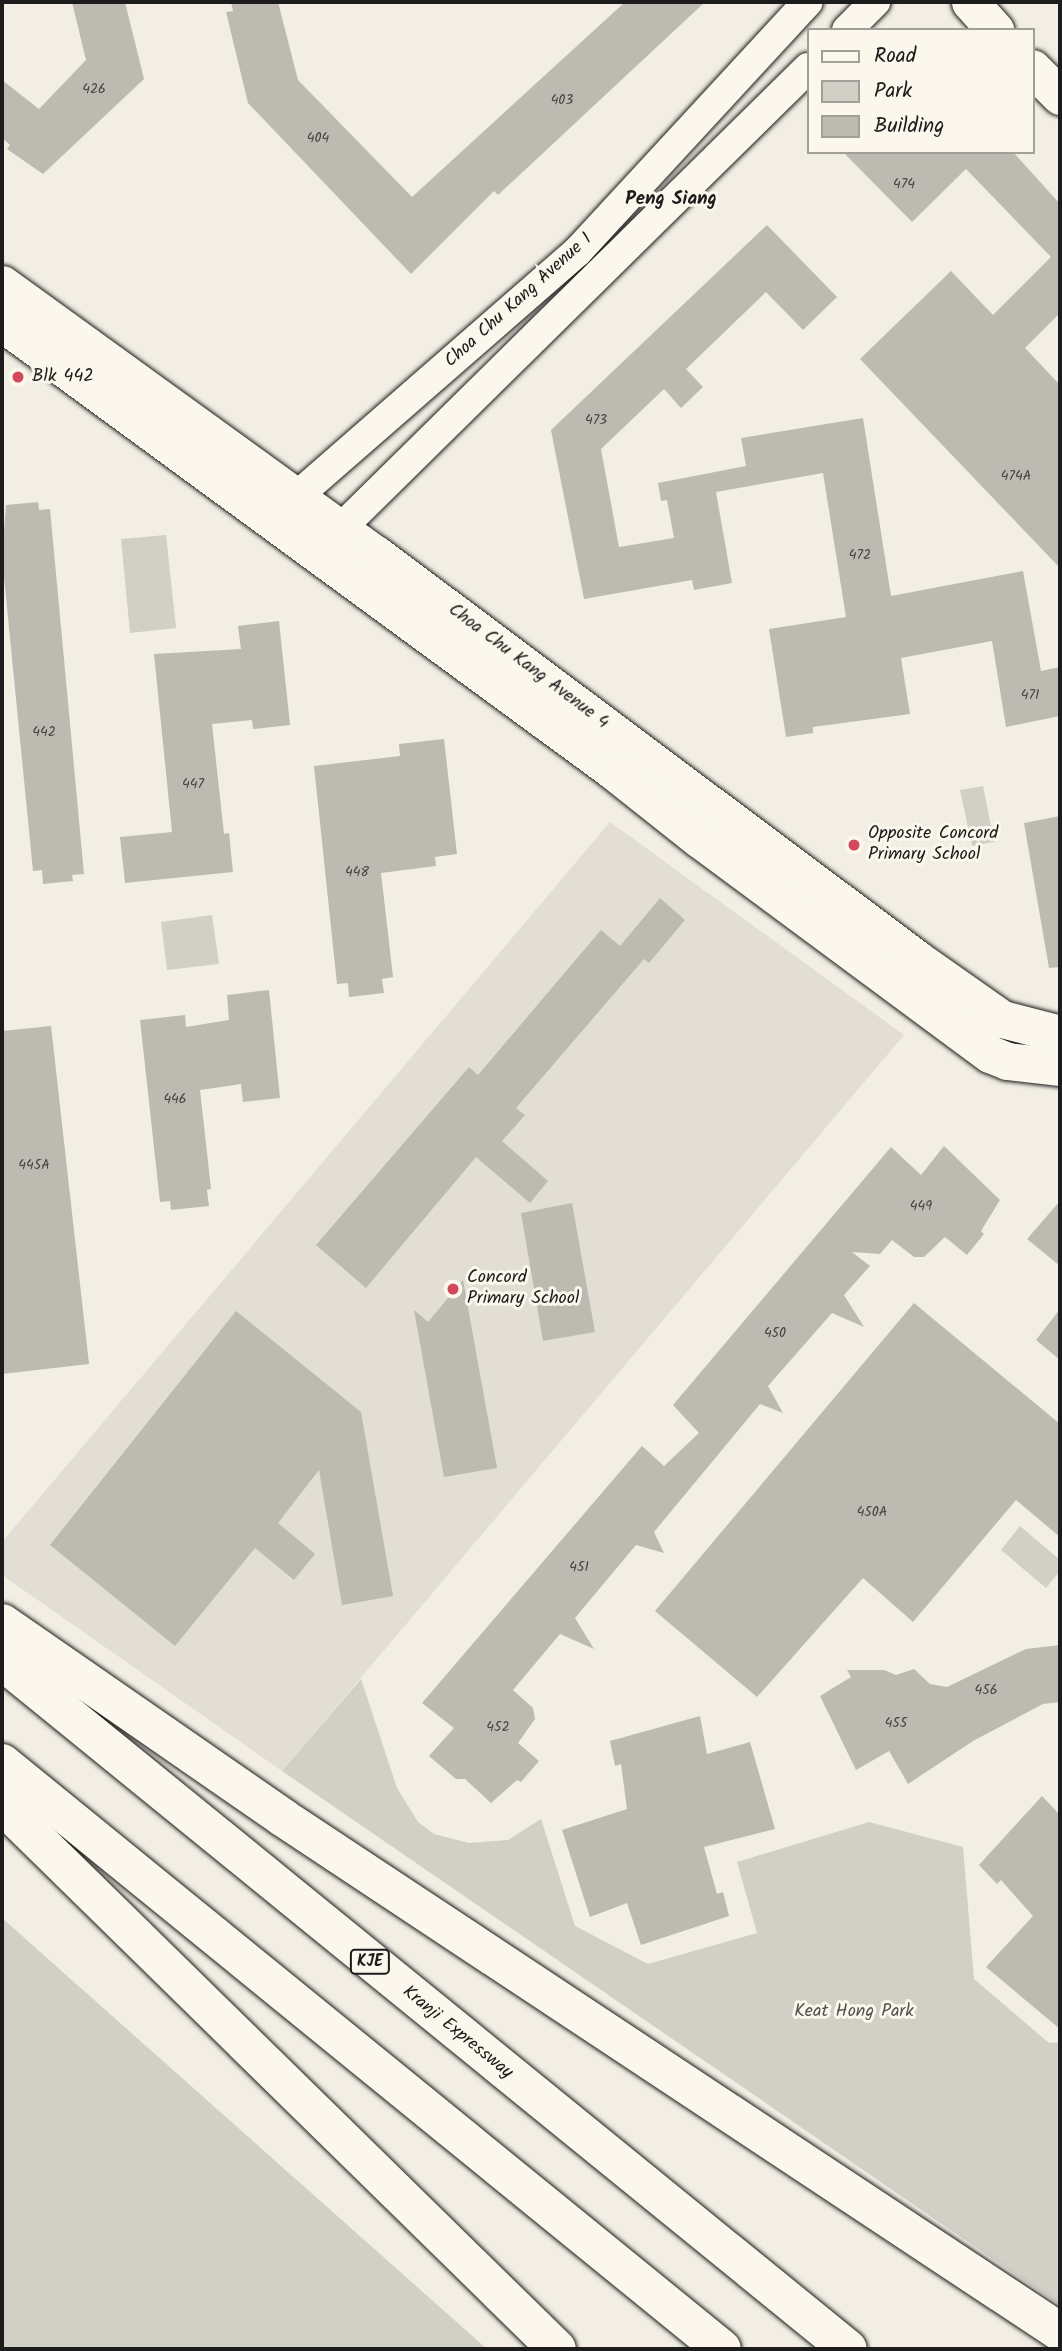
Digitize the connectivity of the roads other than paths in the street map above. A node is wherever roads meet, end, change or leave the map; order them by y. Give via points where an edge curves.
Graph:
1 (808, 2) edge
2 (875, 2) edge
3 (970, 2) edge
4 (849, 28) edge
5 (993, 28) edge
6 (806, 70) edge
7 (1034, 70) edge
8 (1060, 96) edge
9 (2, 284) edge
10 (2, 323) edge
11 (282, 510) junction
12 (340, 528) junction
13 (315, 553) junction
14 (1060, 1034) edge
15 (1060, 1066) edge
16 (2, 1623) edge
17 (2, 1661) edge
18 (2, 1763) edge
19 (2, 1805) edge
20 (1060, 2332) edge
21 (557, 2349) edge
22 (722, 2349) edge
23 (848, 2349) edge

1 - 11 street, Choa Chu Kang Avenue 1 via 577,252
2 - 4 street
3 - 5 street
6 - 12 street, Choa Chu Kang Avenue 1
7 - 8 street
9 - 11 street, Choa Chu Kang Avenue 4
10 - 11 street, Choa Chu Kang Avenue 4
11 - 12 street, Choa Chu Kang Avenue 4
11 - 13 street, Choa Chu Kang Avenue 4
12 - 13 street, Choa Chu Kang Avenue 1
12 - 14 street, Choa Chu Kang Avenue 4 via 1002,1019
13 - 15 street, Choa Chu Kang Avenue 4 via 990,1054 1007,1061
16 - 20 highway via 282,1818
17 - 23 highway, Kranji Expressway / KJE
18 - 22 highway
19 - 21 highway

